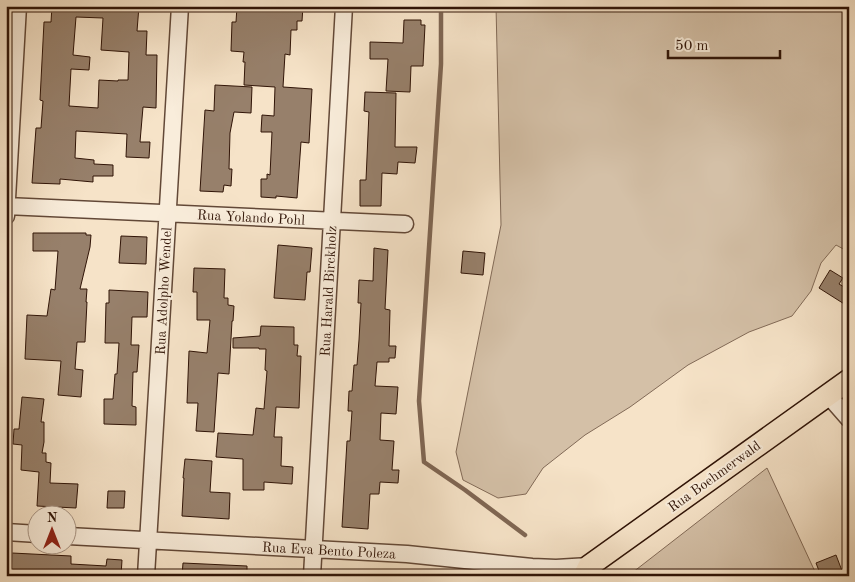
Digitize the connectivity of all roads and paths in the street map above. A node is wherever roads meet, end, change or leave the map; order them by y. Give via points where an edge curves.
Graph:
1 (18, 6) edge
2 (180, 6) edge
3 (344, 6) edge
4 (6, 206) edge
5 (167, 214) junction
6 (6, 216) edge
7 (332, 221) junction
8 (405, 224) dead end
9 (849, 380) edge
10 (828, 395) junction
11 (849, 420) edge
12 (6, 532) edge
13 (28, 533) edge
14 (78, 536) edge
15 (148, 540) junction
16 (314, 549) junction
17 (586, 571) edge
18 (146, 576) edge
19 (312, 576) edge

1 - 4 street
2 - 5 street, Rua Adolpho Wendel
3 - 7 street, Rua Harald Birckholz
4 - 5 street, Rua Yolando Pohl
4 - 6 street
5 - 7 street, Rua Yolando Pohl
5 - 15 street, Rua Adolpho Wendel
7 - 8 street, Rua Yolando Pohl
7 - 16 street, Rua Harald Birckholz
9 - 10 main road, Rua Boehmerwald
10 - 11 street
10 - 17 main road, Rua Boehmerwald
12 - 13 street
14 - 15 street, Rua Eva Bento Poleza
15 - 16 street, Rua Eva Bento Poleza
15 - 18 street, Rua Adolpho Wendel
16 - 17 street, Rua Eva Bento Poleza via 416,554
16 - 19 street, Rua Harald Birckholz

